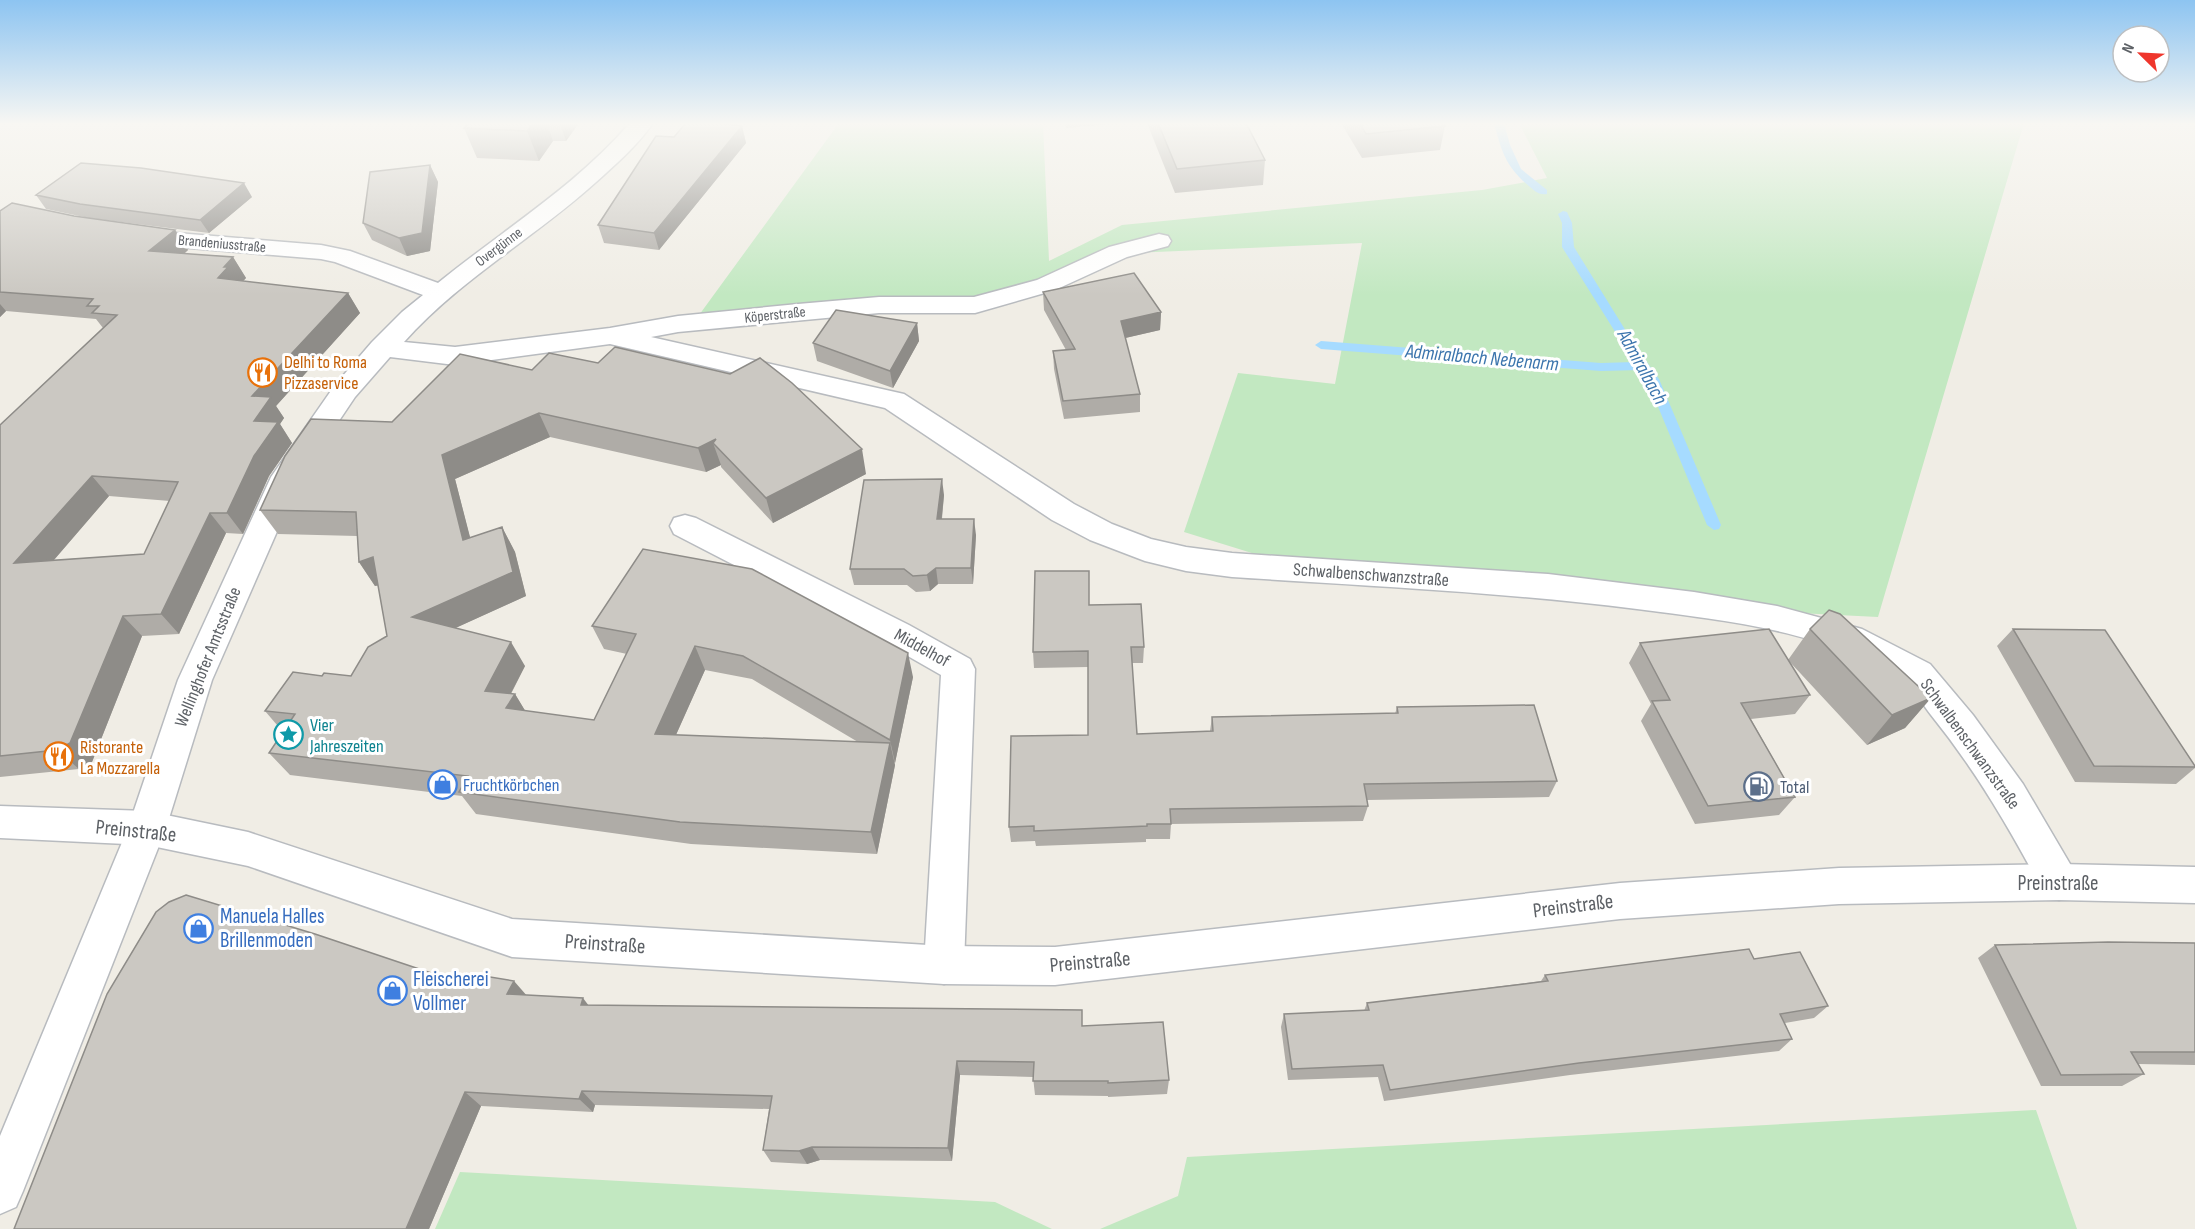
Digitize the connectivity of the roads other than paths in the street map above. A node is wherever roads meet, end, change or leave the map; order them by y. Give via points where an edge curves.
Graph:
1 (584, 180) edge
2 (111, 230) edge
3 (1159, 241) dead end
4 (440, 292) junction
5 (610, 336) junction
6 (382, 348) junction
7 (685, 526) dead end
8 (0, 822) edge
9 (147, 828) junction
10 (2058, 882) junction
11 (2195, 885) edge
12 (944, 965) junction
13 (0, 1191) edge

1 - 4 street, Overgünne
2 - 4 street, Brandeniusstraße via 177,240 321,252
3 - 5 street, Köperstraße via 1118,252 1046,285 975,305 879,305 678,324
4 - 6 street, Overgünne
5 - 6 street, Köperstraße via 455,356
5 - 10 street, Schwalbenschwanzstraße via 894,401 1063,512 1101,532 1155,551 1264,568 1548,586 1694,604 1777,618 1850,639 1918,674 2010,795
6 - 9 street, Wellinghofer Amtsstraße via 311,437 281,486 195,680
7 - 12 street, Middelhof via 958,669
8 - 9 street, Preinstraße
9 - 12 street, Preinstraße via 271,855 512,938
9 - 13 street, Wellinghofer Amtsstraße
10 - 11 street, Preinstraße
10 - 12 street, Preinstraße via 1839,886 1620,901 1088,963

